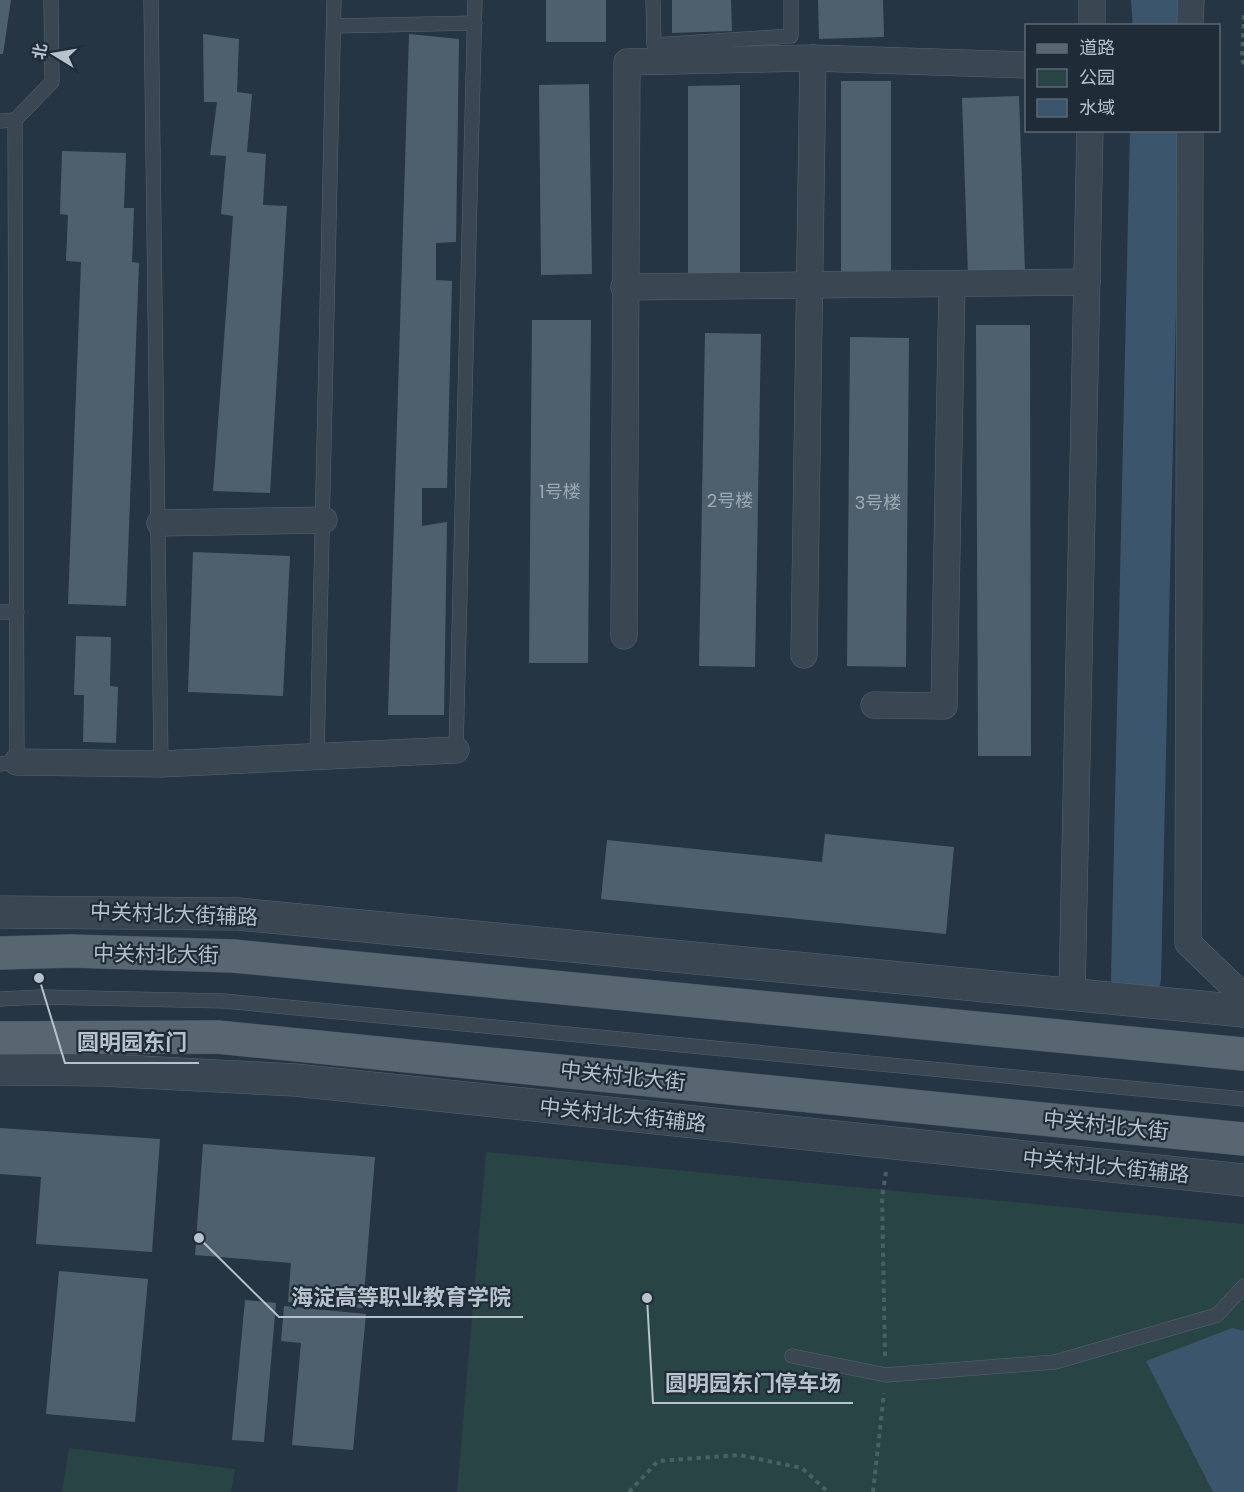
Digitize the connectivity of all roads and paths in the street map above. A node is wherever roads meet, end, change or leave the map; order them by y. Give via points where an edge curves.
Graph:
1 (51, 0) edge
2 (151, 0) edge
3 (334, 0) edge
4 (475, 0) edge
5 (653, 0) edge
6 (791, 0) edge
7 (1092, 0) edge
8 (1191, 0) edge
9 (1244, 15) edge
10 (475, 23) junction
11 (1092, 24) edge
12 (1190, 24) edge
13 (334, 26) junction
14 (813, 58) junction
15 (1025, 65) edge
16 (1244, 66) edge
17 (15, 120) junction
18 (0, 121) edge
19 (1090, 132) edge
20 (1190, 132) edge
21 (0, 212) edge
22 (15, 213) junction
23 (1087, 282) junction
24 (952, 284) junction
25 (808, 286) junction
26 (624, 287) junction
27 (324, 520) junction
28 (159, 523) junction
29 (0, 612) edge
30 (17, 612) junction
31 (624, 636) dead end
32 (804, 656) dead end
33 (874, 705) dead end
34 (456, 750) joint
35 (317, 756) junction
36 (9, 763) edge
37 (161, 764) junction
38 (0, 912) edge
39 (0, 953) edge
40 (1072, 995) junction
41 (1244, 997) edge
42 (0, 999) edge
43 (1244, 1011) edge
44 (0, 1038) edge
45 (1244, 1054) edge
46 (0, 1069) edge
47 (1244, 1099) edge
48 (1244, 1139) edge
49 (891, 1144) junction
50 (1244, 1180) edge
51 (1244, 1286) edge
52 (792, 1356) dead end
53 (886, 1374) junction
54 (629, 1492) edge
55 (828, 1492) edge
56 (873, 1492) edge

1 - 17 lane via 52,82
2 - 28 lane
3 - 13 lane
4 - 10 lane
5 - 6 lane via 654,45 791,36
7 - 11 street
8 - 12 street
9 - 16 path
10 - 13 lane
10 - 34 lane
13 - 27 lane
14 - 15 street
14 - 25 street
14 - 26 street via 627,62
17 - 18 lane
17 - 22 lane
19 - 23 street
20 - 41 street via 1188,943
21 - 22 lane
22 - 30 lane
23 - 24 street
23 - 40 street
24 - 25 street
24 - 33 street via 944,706
25 - 26 street
25 - 32 street
26 - 31 street
27 - 28 street
27 - 35 lane
28 - 37 lane
29 - 30 lane
30 - 36 lane
34 - 35 street
35 - 37 street
36 - 37 street
38 - 40 street, 中关村北大街辅路 via 238,914
39 - 45 main road, 中关村北大街 via 233,956
40 - 43 street, 中关村北大街辅路
42 - 47 lane, 中关村北大街 via 224,1001
44 - 48 main road, 中关村北大街 via 217,1037
46 - 49 street, 中关村北大街辅路 via 295,1080
49 - 50 street, 中关村北大街辅路
49 - 53 path via 882,1197
51 - 53 lane via 1216,1315 1055,1362
52 - 53 lane
53 - 56 path
54 - 55 path via 658,1461 739,1455 802,1468

